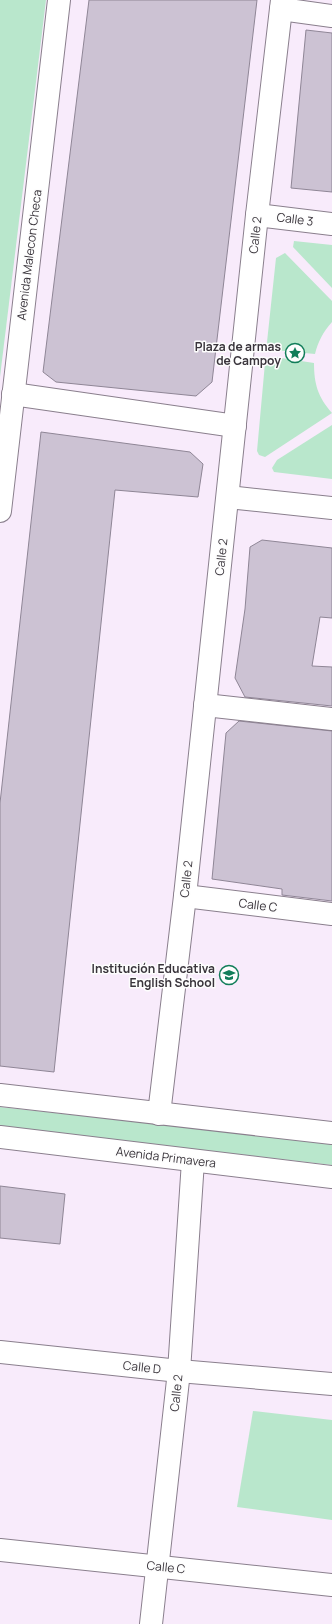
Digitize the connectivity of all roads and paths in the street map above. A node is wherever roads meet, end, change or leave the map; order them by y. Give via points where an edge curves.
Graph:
1 (59, 0) edge
2 (282, 5) edge
3 (332, 16) edge
4 (257, 215) junction
5 (332, 224) edge
6 (13, 394) junction
7 (235, 426) junction
8 (228, 497) junction
9 (332, 508) edge
10 (0, 511) edge
11 (205, 705) junction
12 (332, 719) edge
13 (185, 896) junction
14 (332, 914) edge
15 (0, 1095) edge
16 (159, 1114) junction
17 (332, 1132) edge
18 (0, 1137) edge
19 (193, 1161) junction
20 (332, 1177) edge
21 (0, 1352) edge
22 (179, 1371) junction
23 (332, 1384) edge
24 (0, 1550) edge
25 (157, 1566) junction
26 (332, 1584) edge
27 (151, 1624) edge

1 - 6 street, Avenida Malecon Checa
2 - 3 street
2 - 4 street, Calle 2
4 - 5 street, Calle 3
4 - 7 street, Calle 2
6 - 7 street
6 - 10 street, Avenida Malecon Checa
7 - 8 street, Calle 2
8 - 9 street
8 - 11 street, Calle 2
11 - 12 street
11 - 13 street, Calle 2
13 - 14 street, Calle C
13 - 16 street, Calle 2
15 - 16 street
16 - 17 street
18 - 19 street, Avenida Primavera
19 - 20 street, Avenida Primavera
19 - 22 street, Calle 2
21 - 22 street, Calle D
22 - 23 street, Calle D
22 - 25 street, Calle 2
24 - 25 street, Calle C
25 - 26 street, Calle C
25 - 27 street, Calle 2

